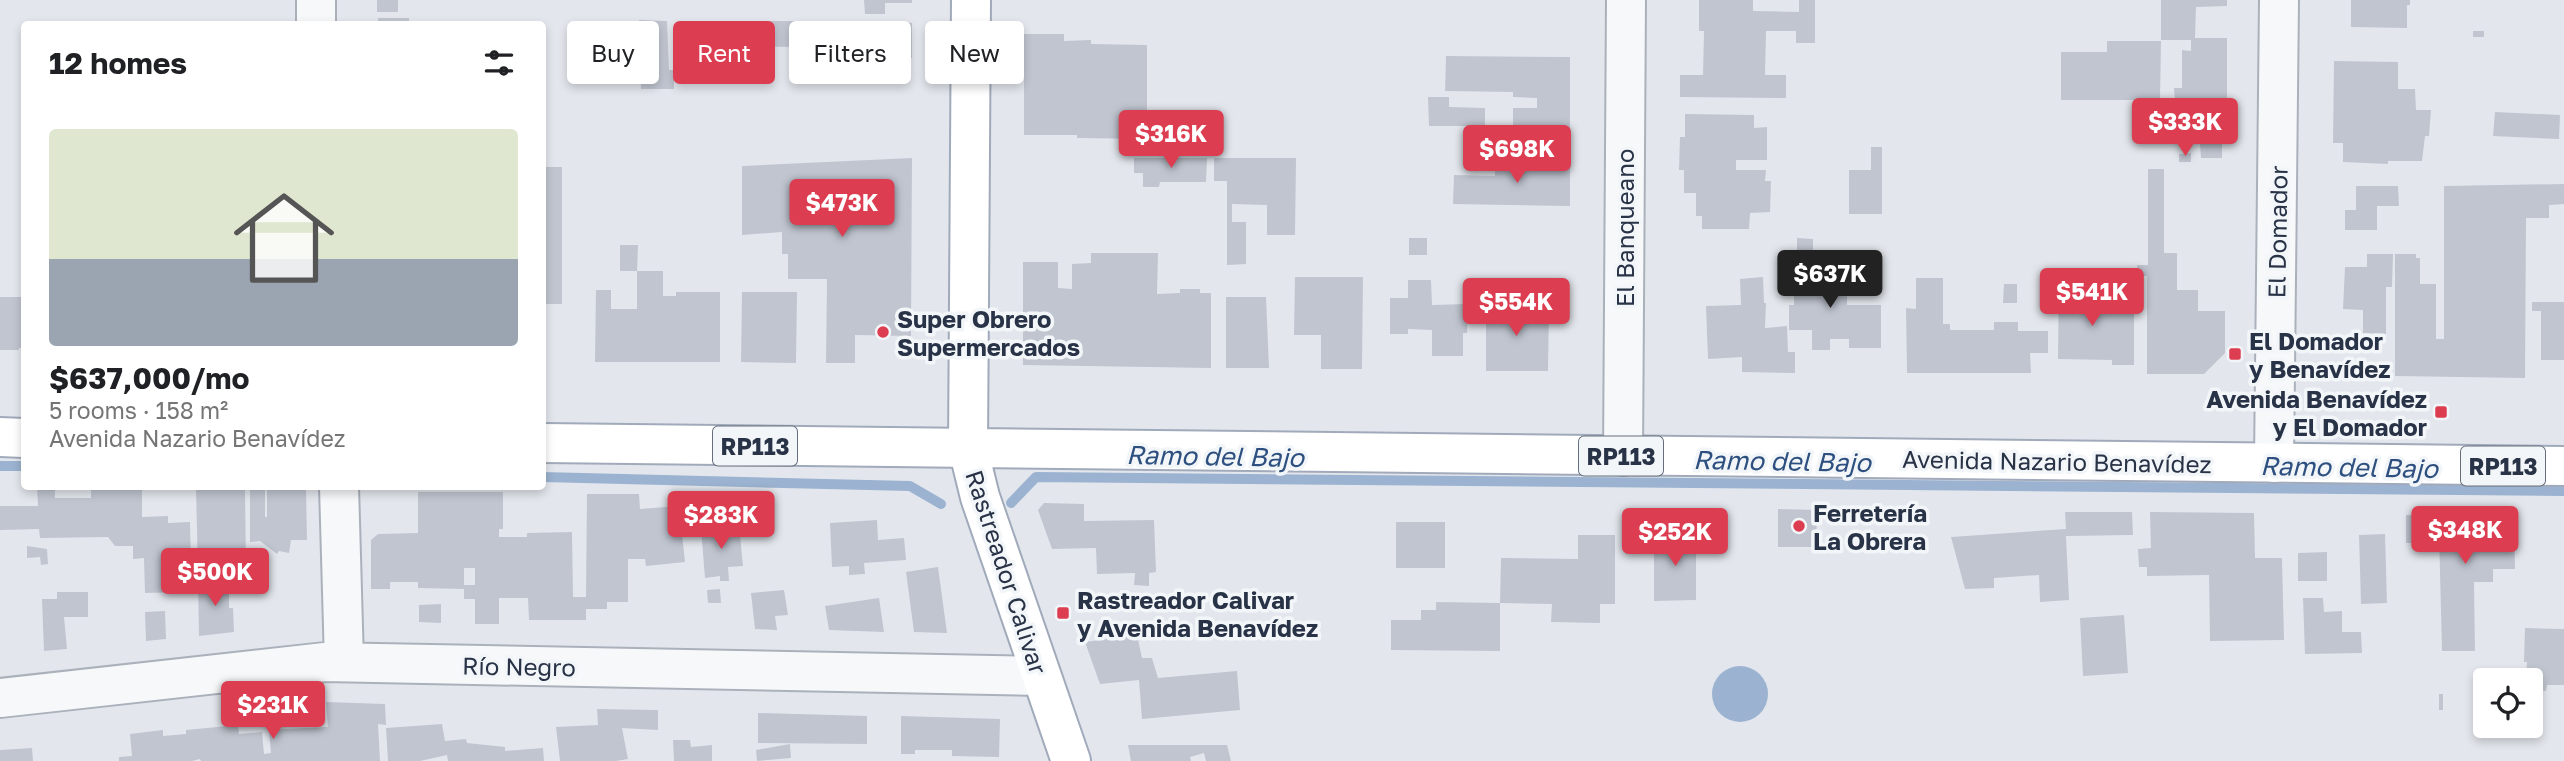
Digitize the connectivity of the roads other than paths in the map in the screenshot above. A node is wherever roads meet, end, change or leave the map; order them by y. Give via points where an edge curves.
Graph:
1 (316, 0) edge
2 (971, 0) edge
3 (1626, 0) edge
4 (2279, 0) edge
5 (316, 21) edge
6 (0, 438) edge
7 (21, 438) edge
8 (546, 443) edge
9 (968, 448) junction
10 (1623, 456) junction
11 (2274, 463) junction
12 (2564, 466) edge
13 (339, 490) edge
14 (344, 662) junction
15 (1040, 676) junction
16 (0, 698) edge
17 (1070, 761) edge

1 - 5 street
2 - 9 main road, Rastreador Calivar
3 - 10 street, El Banqueano
4 - 11 street, El Domador
6 - 7 main road
8 - 9 main road, Avenida Nazario Benavídez / RP113
9 - 10 main road, Avenida Nazario Benavídez / RP113
9 - 15 main road, Rastreador Calivar
10 - 11 main road, Avenida Nazario Benavídez / RP113
11 - 12 main road, Avenida Nazario Benavídez / RP113
13 - 14 street
14 - 15 street, Río Negro
14 - 16 street, Río Negro
15 - 17 main road, Rastreador Calivar

